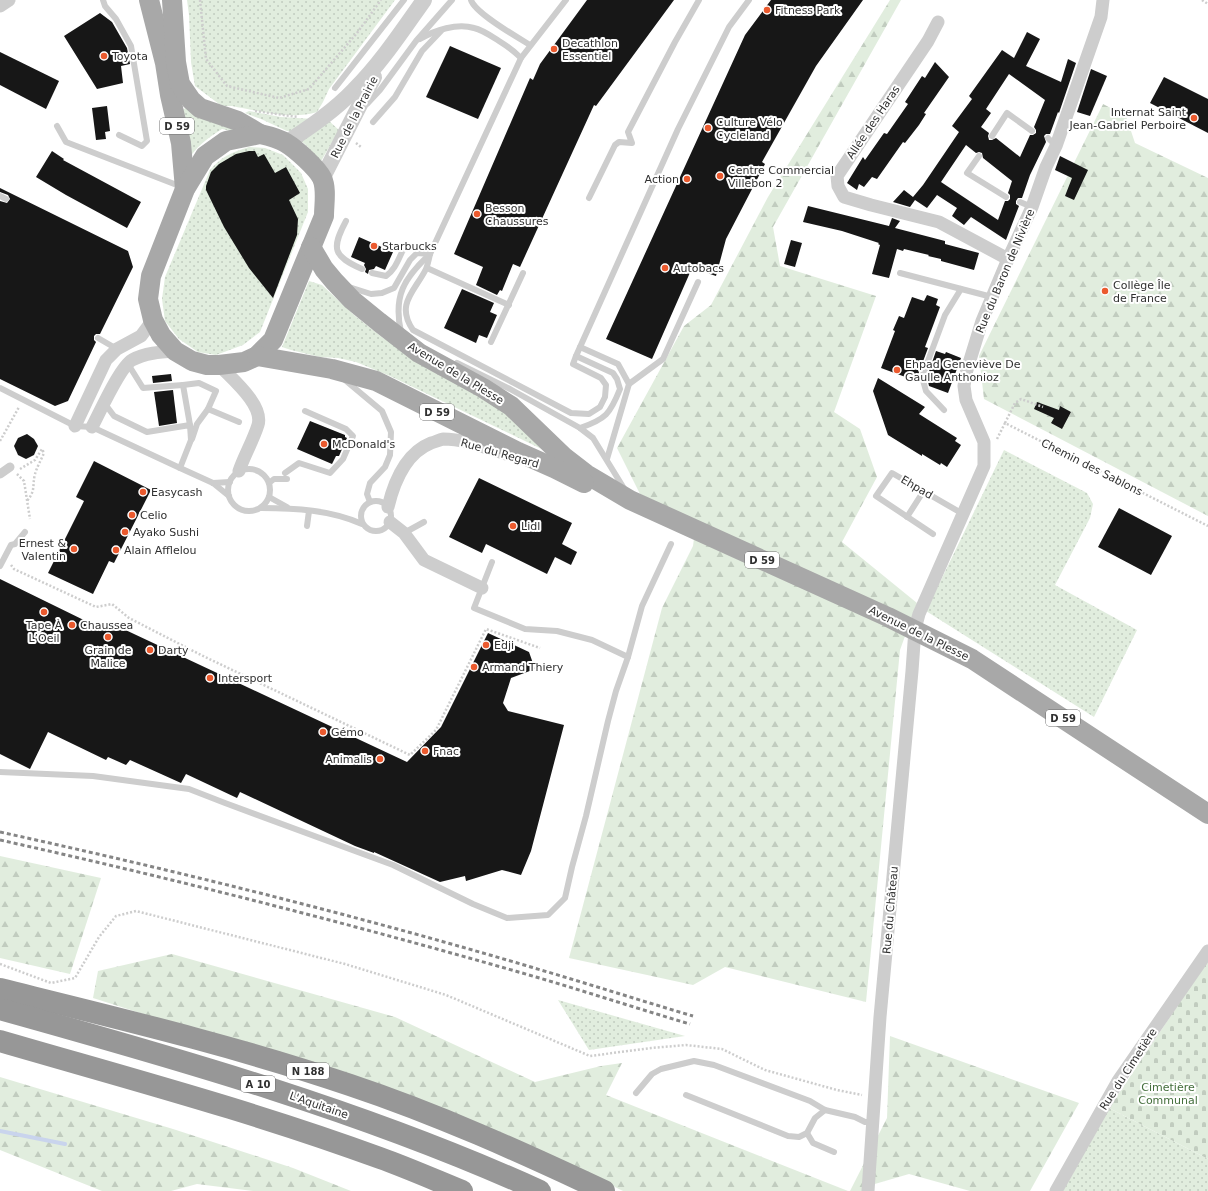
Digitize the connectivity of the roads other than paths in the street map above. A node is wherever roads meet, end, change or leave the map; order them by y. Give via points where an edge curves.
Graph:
1 (9, 0) edge
2 (103, 0) edge
3 (149, 0) edge
4 (172, 0) edge
5 (404, 0) edge
6 (424, 0) edge
7 (452, 0) edge
8 (471, 0) edge
9 (566, 0) edge
10 (699, 0) edge
11 (749, 0) edge
12 (1103, 0) edge
13 (0, 6) edge
14 (938, 22) dead end
15 (442, 30) junction
16 (416, 41) junction
17 (530, 45) junction
18 (385, 54) junction
19 (521, 58) junction
20 (335, 88) dead end
21 (373, 122) dead end
22 (350, 123) junction
23 (57, 126) dead end
24 (1032, 131) dead end
25 (260, 134) junction
26 (119, 135) dead end
27 (992, 136) dead end
28 (286, 143) junction
29 (979, 156) dead end
30 (322, 179) junction
31 (185, 189) junction
32 (1006, 197) dead end
33 (589, 198) dead end
34 (346, 221) dead end
35 (311, 247) junction
36 (407, 248) dead end
37 (430, 254) junction
38 (1008, 259) junction
39 (427, 268) junction
40 (362, 269) dead end
41 (372, 273) dead end
42 (523, 273) dead end
43 (900, 273) dead end
44 (334, 281) junction
45 (698, 282) dead end
46 (961, 289) junction
47 (992, 297) junction
48 (509, 305) junction
49 (153, 320) junction
50 (98, 338) dead end
51 (491, 342) dead end
52 (411, 343) junction
53 (580, 347) junction
54 (117, 350) junction
55 (175, 351) junction
56 (257, 356) junction
57 (576, 356) junction
58 (454, 361) dead end
59 (128, 364) junction
60 (219, 365) junction
61 (332, 369) junction
62 (629, 384) junction
63 (183, 385) junction
64 (0, 388) edge
65 (105, 404) junction
66 (208, 408) junction
67 (944, 410) dead end
68 (305, 411) dead end
69 (239, 422) dead end
70 (190, 425) junction
71 (75, 426) junction
72 (92, 426) junction
73 (580, 428) junction
74 (191, 440) junction
75 (607, 459) junction
76 (10, 468) road end
77 (180, 468) junction
78 (554, 468) junction
79 (240, 472) junction
80 (0, 474) edge
81 (230, 482) junction
82 (213, 483) junction
83 (269, 483) junction
84 (610, 489) junction
85 (923, 492) junction
86 (229, 496) junction
87 (270, 497) junction
88 (630, 500) junction
89 (370, 502) junction
90 (388, 507) junction
91 (261, 508) junction
92 (288, 508) junction
93 (362, 510) junction
94 (309, 511) junction
95 (963, 514) junction
96 (907, 517) junction
97 (348, 518) junction
98 (390, 522) junction
99 (424, 522) dead end
100 (362, 524) junction
101 (307, 526) dead end
102 (25, 532) dead end
103 (404, 533) junction
104 (933, 534) dead end
105 (671, 544) dead end
106 (492, 562) dead end
107 (0, 566) edge
108 (482, 588) junction
109 (914, 629) junction
110 (628, 657) junction
111 (0, 772) edge
112 (1208, 814) edge
113 (1208, 951) edge
114 (0, 989) edge
115 (0, 1009) edge
116 (0, 1041) edge
117 (636, 1094) dead end
118 (686, 1094) dead end
119 (825, 1110) junction
120 (872, 1122) junction
121 (807, 1134) junction
122 (834, 1152) dead end
123 (462, 1191) edge
124 (540, 1191) edge
125 (604, 1191) edge
126 (868, 1191) edge
127 (1056, 1191) edge

1 - 13 street
2 - 26 lane via 131,46 147,141 142,146
3 - 31 main road, Avenue de la Plesse / D 59 via 181,143
4 - 25 main road, Avenue de la Plesse / D 59 via 180,84 200,108 238,121
5 - 20 lane
6 - 18 street, Rue de la Prairie
7 - 16 lane
8 - 17 lane via 482,13
9 - 17 lane
10 - 33 lane via 628,132 632,143 619,142 615,145
11 - 53 lane via 728,27 678,128
12 - 38 street, Rue du Baron de Nivière via 1101,17 1052,142 1046,167 1026,204
14 - 38 street, Allée des Haras via 928,41 837,176 838,186 844,198 939,222
15 - 16 lane
15 - 19 lane via 457,26 474,28 487,33
15 - 21 lane via 422,51 395,97
16 - 22 lane via 380,90
17 - 19 lane
18 - 22 street, Rue de la Prairie
18 - 28 street, Rue de la Prairie via 354,90 326,116
19 - 37 lane
22 - 30 street, Rue de la Prairie
23 - 31 lane via 66,142
24 - 27 lane via 1007,113
25 - 28 main road, Avenue de la Plesse
25 - 31 main road, Avenue de la Plesse via 226,141 205,156
28 - 30 main road, Avenue de la Plesse via 312,165
29 - 32 lane via 967,174
30 - 35 main road, Avenue de la Plesse via 325,195 324,216
31 - 49 main road, Avenue de la Plesse via 152,276 148,300
34 - 40 lane via 338,241 338,254 346,262
35 - 44 main road, Avenue de la Plesse / D 59
35 - 56 main road, Avenue de la Plesse via 273,340
36 - 41 lane via 402,250 391,273 386,276
37 - 39 lane
37 - 44 lane via 417,253 410,260 394,288 382,293 371,294
37 - 52 lane via 416,267 399,299 398,319
38 - 47 street, Rue du Baron de Nivière
39 - 48 lane
39 - 57 lane via 408,297 406,305 405,316 413,330 571,413 589,414 600,407 605,397 606,385 601,378 573,364
42 - 48 lane
43 - 46 lane
44 - 52 main road, Avenue de la Plesse / D 59 via 352,300
45 - 62 lane via 663,360
46 - 47 lane
46 - 67 lane via 945,315 922,377 926,391
47 - 95 street, Rue du Baron de Nivière via 982,321 964,386 966,400 984,442 984,466
48 - 51 lane
49 - 54 street via 141,336
49 - 55 main road, Avenue de la Plesse
50 - 54 lane
52 - 84 main road, Avenue de la Plesse / D 59 via 420,353 511,406 564,456
53 - 57 lane
53 - 62 lane via 618,364
54 - 71 street via 106,360
55 - 59 street via 150,353
55 - 60 main road, Avenue de la Plesse via 192,361
56 - 60 main road, Avenue de la Plesse via 244,362
56 - 61 main road, Avenue de la Plesse / D 59
57 - 73 lane via 612,373 617,378 620,389 614,405 606,416
58 - 73 lane
59 - 63 lane via 143,388
59 - 65 street via 120,373
60 - 79 street via 251,400 258,412 258,424
61 - 78 main road, Avenue de la Plesse / D 59 via 376,381
61 - 89 lane via 382,410 391,432 390,455 385,467 370,482 367,494
62 - 75 lane
63 - 66 lane via 199,383 216,391
63 - 70 lane
64 - 71 lane
65 - 70 lane via 114,416 147,432
65 - 72 street
66 - 69 lane
66 - 74 lane via 197,424
68 - 83 lane via 346,429 353,436 343,459 330,473 299,463 286,476
70 - 74 lane
71 - 72 lane
72 - 77 lane
73 - 75 lane via 593,438
74 - 77 lane
75 - 88 lane
76 - 80 street
77 - 82 lane
78 - 84 main road, Avenue de la Plesse / D 59 via 582,483
78 - 90 street, Rue du Regard via 463,441 441,439 423,447 409,460 398,477
79 - 81 lane
79 - 83 lane via 246,469 260,472
81 - 82 lane
81 - 86 lane
82 - 86 lane
83 - 87 lane
84 - 88 main road, Avenue de la Plesse / D 59
85 - 95 lane, Ehpad
85 - 96 lane
85 - 96 lane, Ehpad via 892,473 876,496
86 - 91 lane via 231,502 242,510 248,512
87 - 91 lane
87 - 92 lane
88 - 109 main road, Avenue de la Plesse / D 59
89 - 90 lane via 380,501
89 - 93 lane
90 - 98 lane
91 - 92 lane
92 - 94 lane
93 - 97 lane
93 - 100 lane
94 - 97 lane
94 - 101 lane
95 - 109 street, Rue du Baron de Nivière
96 - 104 lane, Ehpad
97 - 100 lane
98 - 100 lane via 380,532 370,531
98 - 103 street
99 - 103 lane
102 - 107 lane via 15,544 10,545
103 - 108 street via 424,560
105 - 110 lane via 642,606
106 - 108 lane
108 - 110 lane via 474,608 525,629 558,631 592,640
109 - 112 main road, Avenue de la Plesse / D 59 via 972,659
109 - 120 street, Rue du Château
110 - 111 lane via 608,721 565,898 548,915 507,918 393,865 189,789 93,776
113 - 127 street, Rue du Cimetière via 1118,1081
114 - 125 highway, N 188 via 227,1046 350,1085 474,1132
115 - 124 highway, L'Aquitaine / A 10 via 143,1049 315,1102 438,1147
116 - 123 highway via 168,1089 298,1130 381,1158
117 - 119 lane via 652,1074 661,1069 694,1062 714,1065 810,1101
118 - 121 lane via 788,1136
119 - 120 lane
119 - 121 lane via 815,1118
120 - 126 street, Rue du Château
121 - 122 lane via 813,1143

